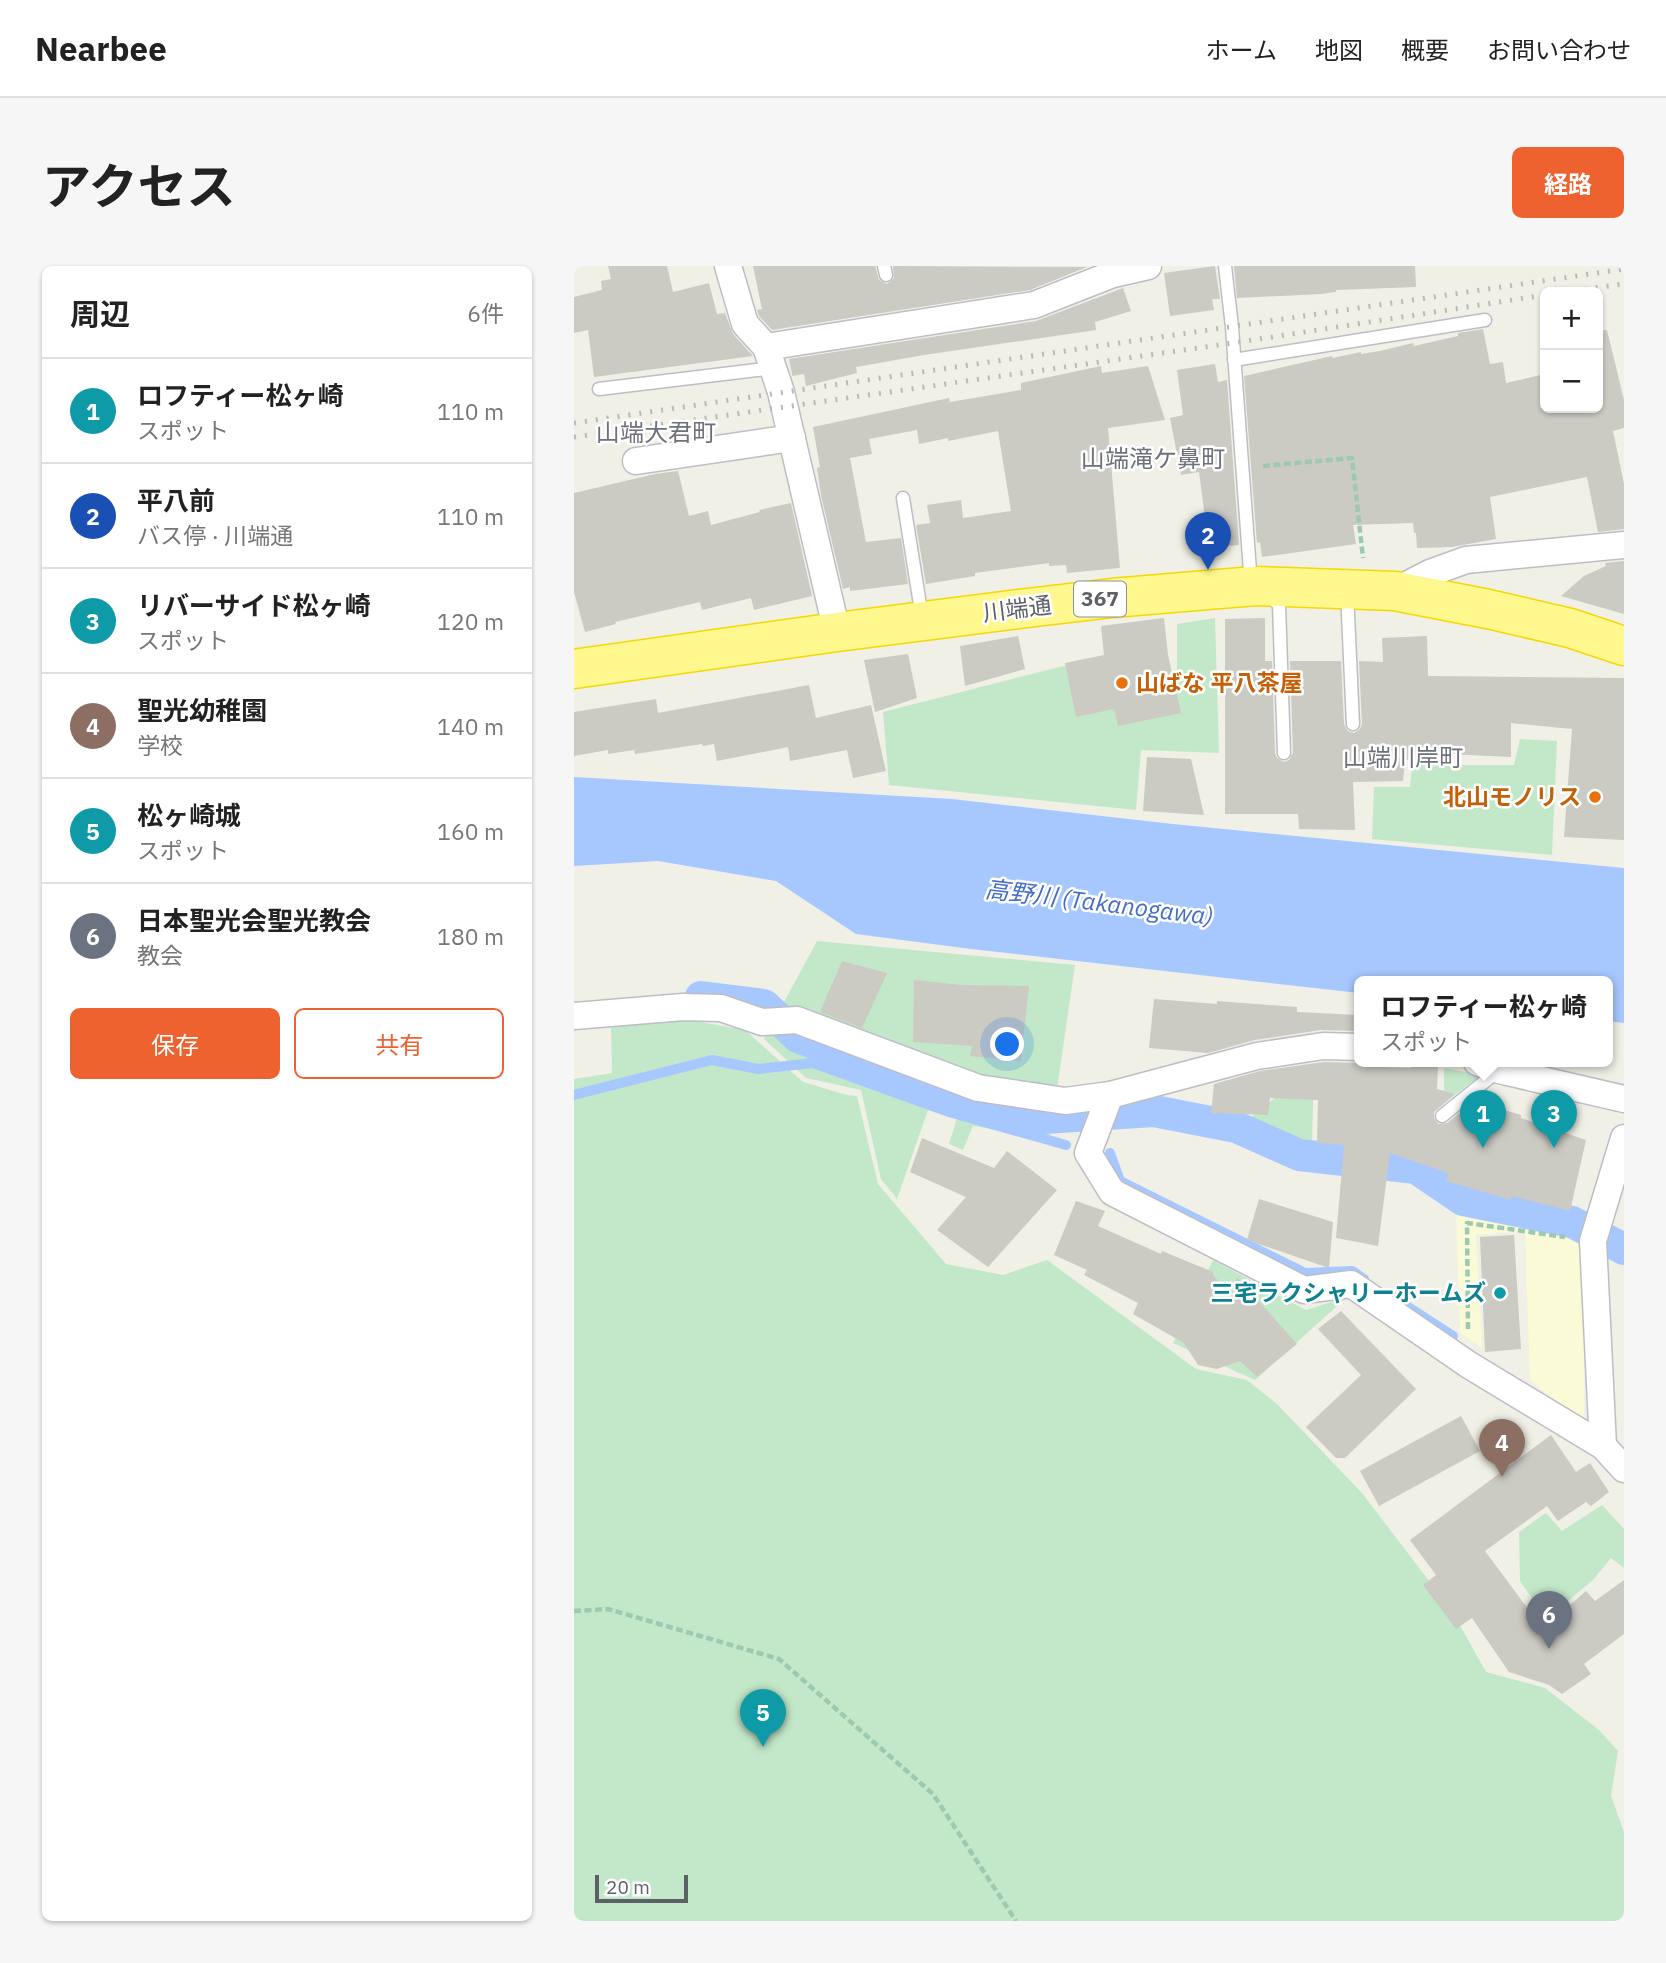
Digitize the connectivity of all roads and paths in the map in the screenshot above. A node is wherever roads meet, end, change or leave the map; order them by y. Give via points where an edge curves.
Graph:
1 (728, 266) edge
2 (1148, 266) edge
3 (1224, 266) edge
4 (1485, 320) dead end
5 (770, 357) junction
6 (1234, 360) junction
7 (599, 389) dead end
8 (792, 438) junction
9 (636, 461) dead end
10 (1242, 468) junction
11 (903, 498) dead end
12 (1624, 545) edge
13 (1356, 579) junction
14 (1255, 586) junction
15 (1395, 591) junction
16 (923, 621) junction
17 (837, 632) junction
18 (1624, 646) edge
19 (574, 669) edge
20 (1353, 724) dead end
21 (1284, 753) dead end
22 (574, 1016) edge
23 (1354, 1048) edge
24 (1487, 1067) edge
25 (1492, 1067) edge
26 (1624, 1099) edge
27 (1108, 1101) junction
28 (1442, 1116) dead end
29 (1624, 1138) edge
30 (1594, 1235) junction
31 (1469, 1365) junction
32 (1603, 1446) junction
33 (1624, 1469) edge
34 (574, 1611) edge
35 (1016, 1921) edge

1 - 5 street via 745,324
2 - 5 street via 1113,274 1034,305
3 - 6 lane
4 - 6 lane
5 - 7 lane
5 - 8 street
6 - 10 lane
8 - 9 street
8 - 17 street
10 - 13 path via 1352,458
10 - 14 lane
11 - 16 lane
12 - 15 street via 1466,560
13 - 14 highway, 川端通 / 367
13 - 15 highway, 川端通 / 367
13 - 20 lane
14 - 16 highway, 川端通 / 367
14 - 21 lane via 1279,604
15 - 18 highway, 川端通 / 367 via 1558,625
16 - 17 highway, 川端通 / 367
17 - 19 highway, 川端通 / 367
22 - 27 street via 683,1007 721,1008 762,1022 797,1020 978,1088 1065,1101
23 - 27 street via 1323,1046 1257,1056
24 - 28 lane
25 - 26 street
27 - 31 street via 1088,1153 1112,1192 1304,1290 1351,1284
29 - 30 street
30 - 31 path via 1467,1223
30 - 32 street
31 - 32 street
32 - 33 street
34 - 35 path via 608,1609 779,1659 933,1794

